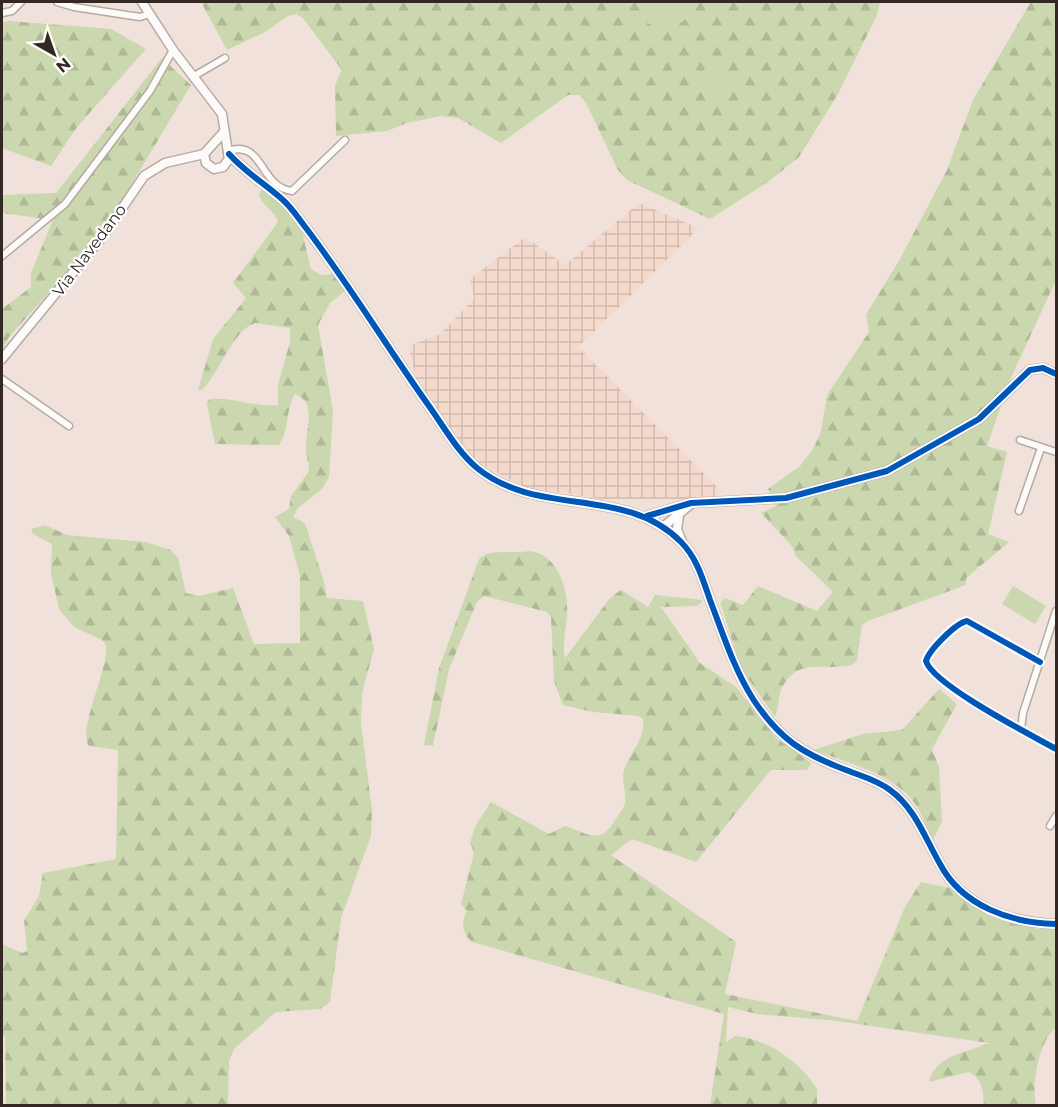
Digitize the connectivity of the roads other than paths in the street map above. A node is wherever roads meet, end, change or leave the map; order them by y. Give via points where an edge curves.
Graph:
1 (21, 2) edge
2 (57, 2) edge
3 (142, 2) edge
4 (2, 14) edge
5 (149, 14) junction
6 (173, 51) junction
7 (225, 58) dead end
8 (194, 76) junction
9 (223, 133) junction
10 (345, 140) dead end
11 (214, 144) junction
12 (227, 151) junction
13 (205, 158) junction
14 (225, 165) junction
15 (245, 172) junction
16 (2, 256) edge
17 (2, 359) edge
18 (1056, 374) edge
19 (2, 379) edge
20 (69, 426) dead end
21 (1020, 440) dead end
22 (1041, 448) junction
23 (1056, 452) edge
24 (695, 503) junction
25 (668, 509) junction
26 (1019, 511) dead end
27 (647, 516) junction
28 (679, 516) junction
29 (664, 526) junction
30 (682, 542) junction
31 (1056, 611) edge
32 (1040, 662) junction
33 (1021, 729) junction
34 (1056, 749) edge
35 (1056, 816) edge
36 (1050, 826) dead end
37 (1056, 924) edge

1 - 4 street
2 - 5 street via 140,17
3 - 5 street
5 - 6 street
6 - 8 street
6 - 16 street via 150,91 65,204
7 - 8 street
8 - 9 street via 222,114
9 - 11 street
9 - 12 street
10 - 12 street via 291,191 273,183 248,150
11 - 12 street
11 - 13 street
12 - 14 street
12 - 15 street
13 - 14 street via 214,169
13 - 17 street, Via Navedano via 165,163 144,176 106,232
14 - 15 street
15 - 27 street via 284,201 305,227 465,456 478,469 514,490
18 - 24 street via 1036,369 1020,377 979,419 887,471 786,498
19 - 20 street
21 - 22 street
22 - 23 street
22 - 26 street
24 - 25 street
24 - 28 street via 684,508
25 - 27 street
25 - 29 street
27 - 29 street
28 - 29 street
28 - 30 street via 677,529
29 - 30 street
30 - 37 street via 698,567 741,677 768,721 791,744 878,782 901,799 947,876 969,898 1015,919
31 - 32 street
32 - 33 street
32 - 33 street via 973,623 963,622 929,652 926,661 930,670 975,703
33 - 34 street
35 - 36 street

